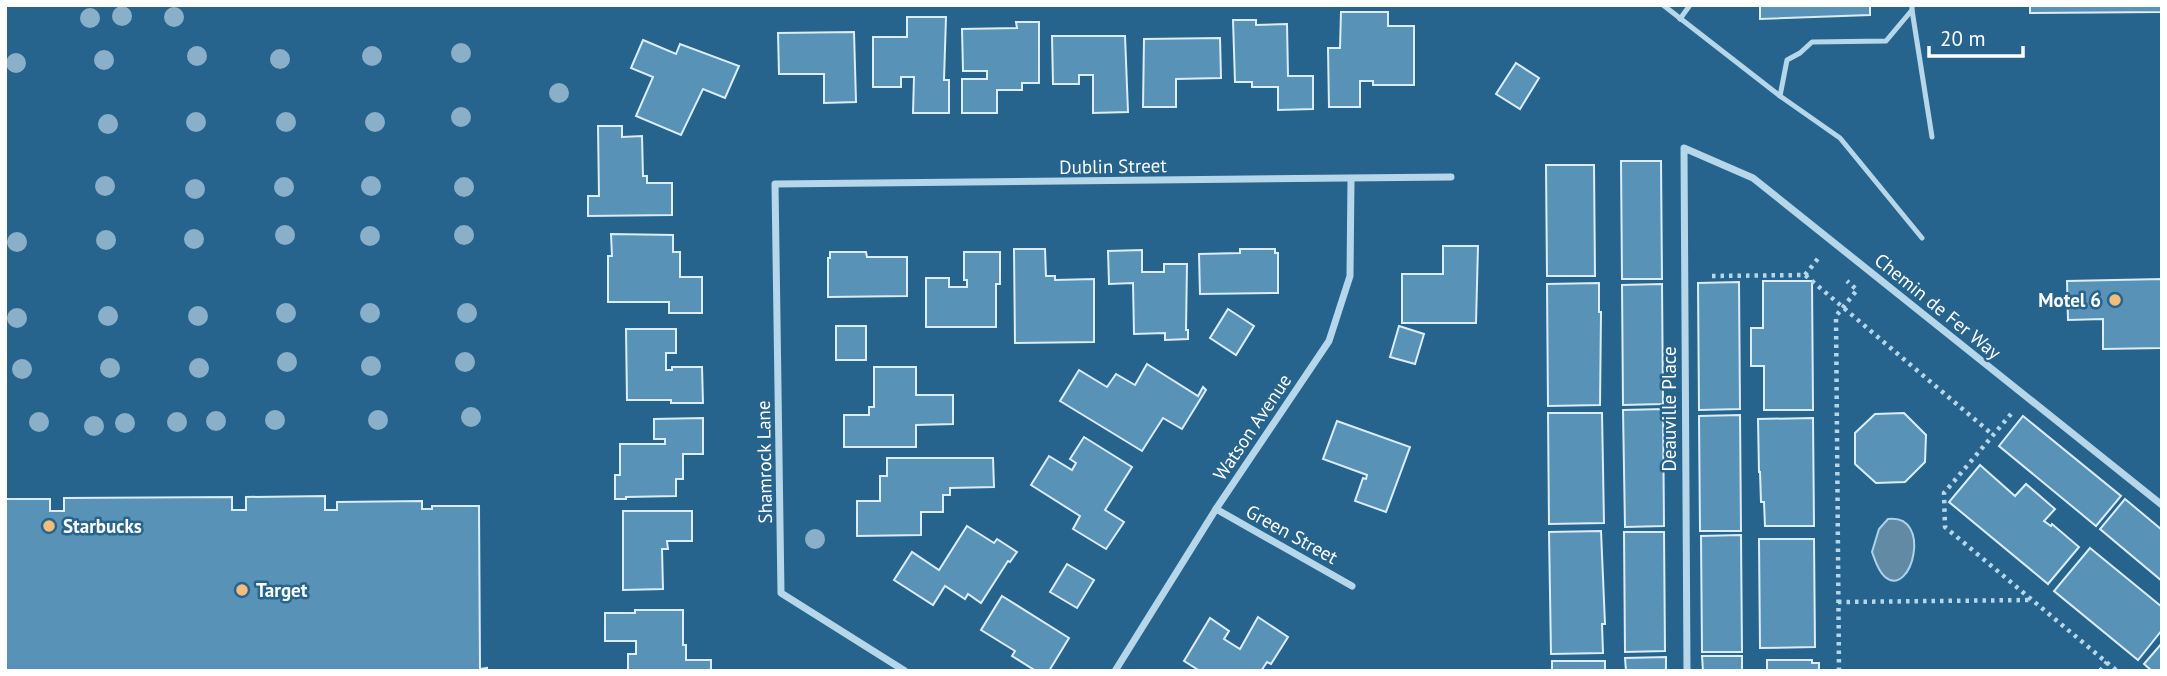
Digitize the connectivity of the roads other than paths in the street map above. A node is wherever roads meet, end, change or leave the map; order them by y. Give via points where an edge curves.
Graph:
1 (1663, 5) edge
2 (1690, 5) edge
3 (1912, 8) edge
4 (1680, 19) junction
5 (1780, 96) junction
6 (1932, 137) dead end
7 (1684, 148) joint
8 (1451, 177) dead end
9 (1351, 179) junction
10 (775, 184) joint
11 (1922, 238) dead end
12 (2162, 505) edge
13 (1216, 509) junction
14 (1352, 586) dead end
15 (905, 671) edge
16 (1115, 671) edge
17 (1686, 671) edge

1 - 4 lane
2 - 4 lane
3 - 5 lane via 1886,41 1812,42 1787,60
3 - 6 lane
4 - 5 lane
5 - 11 lane via 1840,138
7 - 12 street, Chemin de Fer Way via 1752,177
7 - 17 street, Deauville Place
8 - 9 street, Dublin Street
9 - 10 street, Dublin Street
9 - 13 street, Watson Avenue via 1350,275 1329,341
10 - 15 street, Shamrock Lane via 781,593
13 - 14 street, Green Street
13 - 16 street, Watson Avenue

